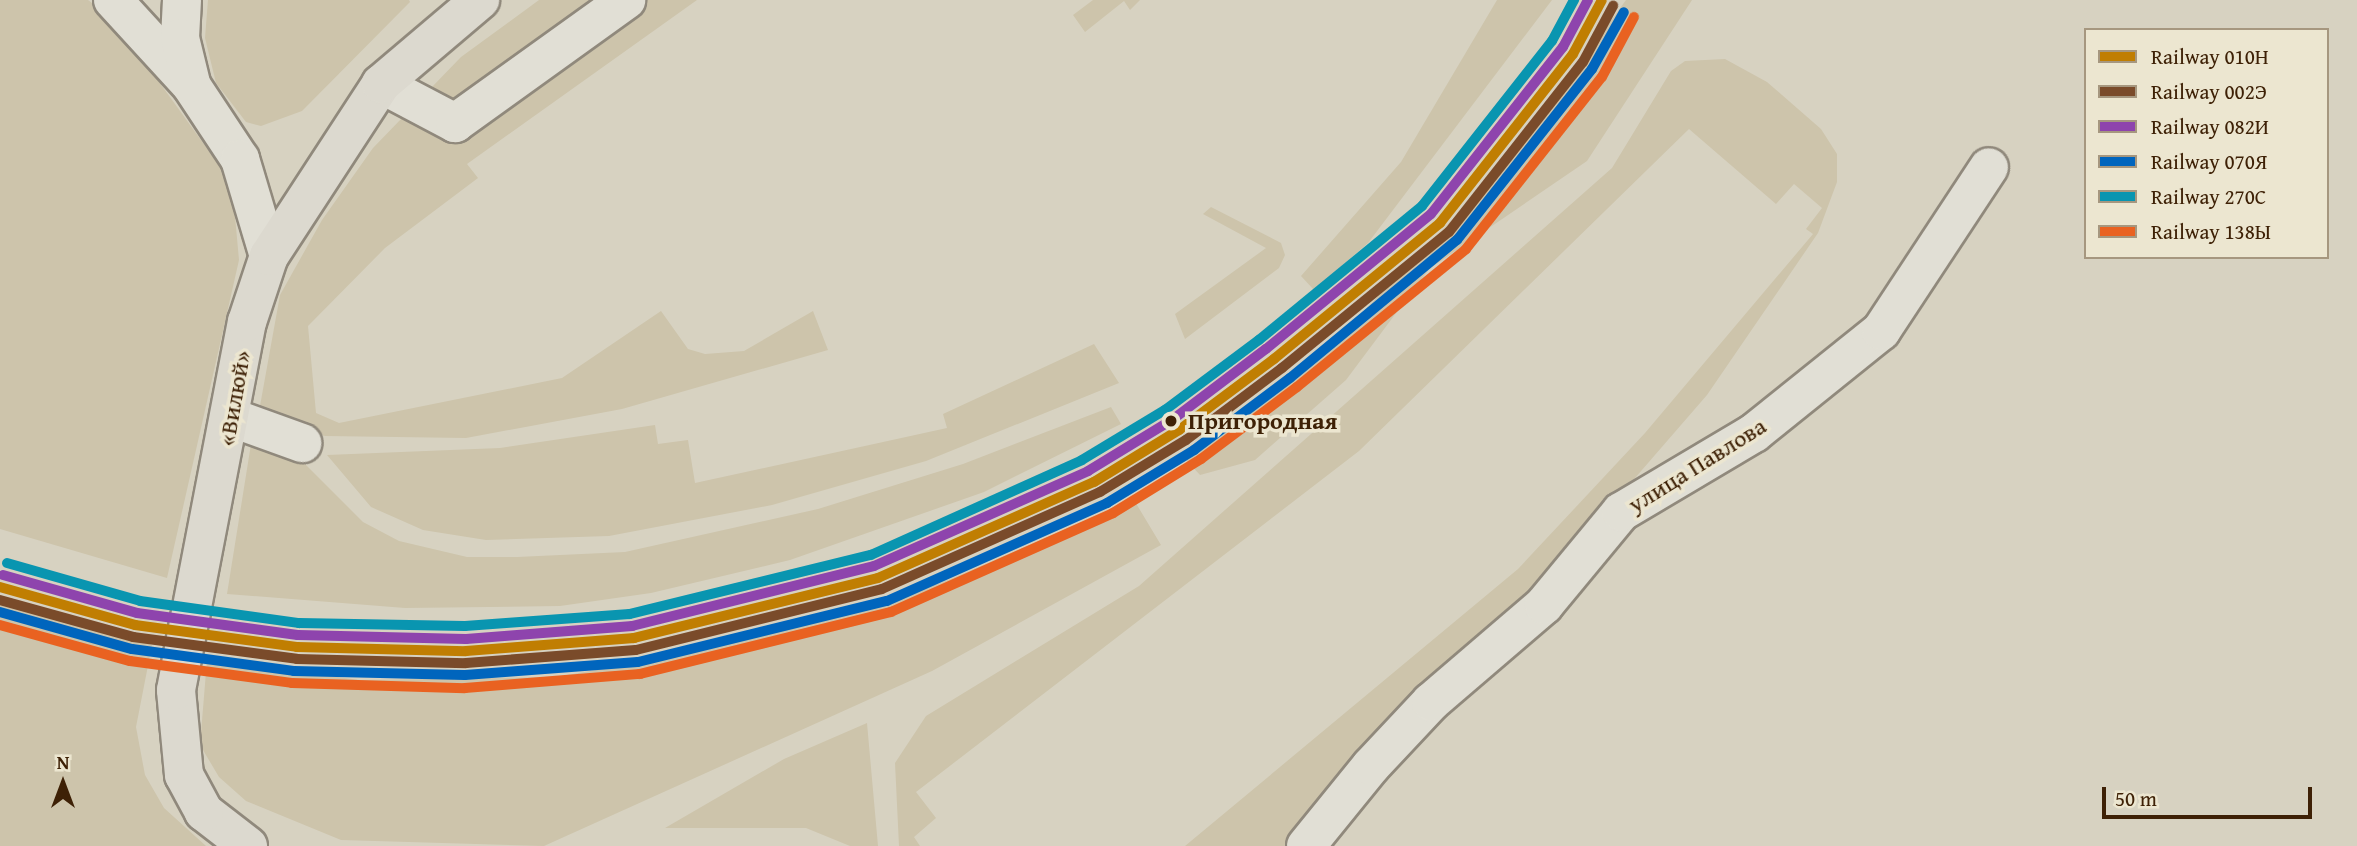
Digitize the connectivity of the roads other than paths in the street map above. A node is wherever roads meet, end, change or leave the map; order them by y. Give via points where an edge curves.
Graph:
1 (113, 0) edge
2 (182, 0) edge
3 (480, 0) edge
4 (625, 0) edge
5 (381, 84) junction
6 (191, 85) junction
7 (1989, 167) dead end
8 (269, 256) junction
9 (230, 417) junction
10 (302, 443) dead end
11 (248, 846) edge
12 (1306, 846) edge

1 - 6 street
2 - 6 street via 180,38
3 - 5 highway, «Вилюй»
4 - 5 street via 455,123
5 - 8 highway, «Вилюй»
6 - 8 street via 240,159
7 - 12 street, улица Павлова via 1881,331 1754,433 1621,512 1544,605 1431,702
8 - 9 highway, «Вилюй» via 247,322
9 - 10 street
9 - 11 highway, «Вилюй» via 205,565 181,665 177,712 184,775 204,812

